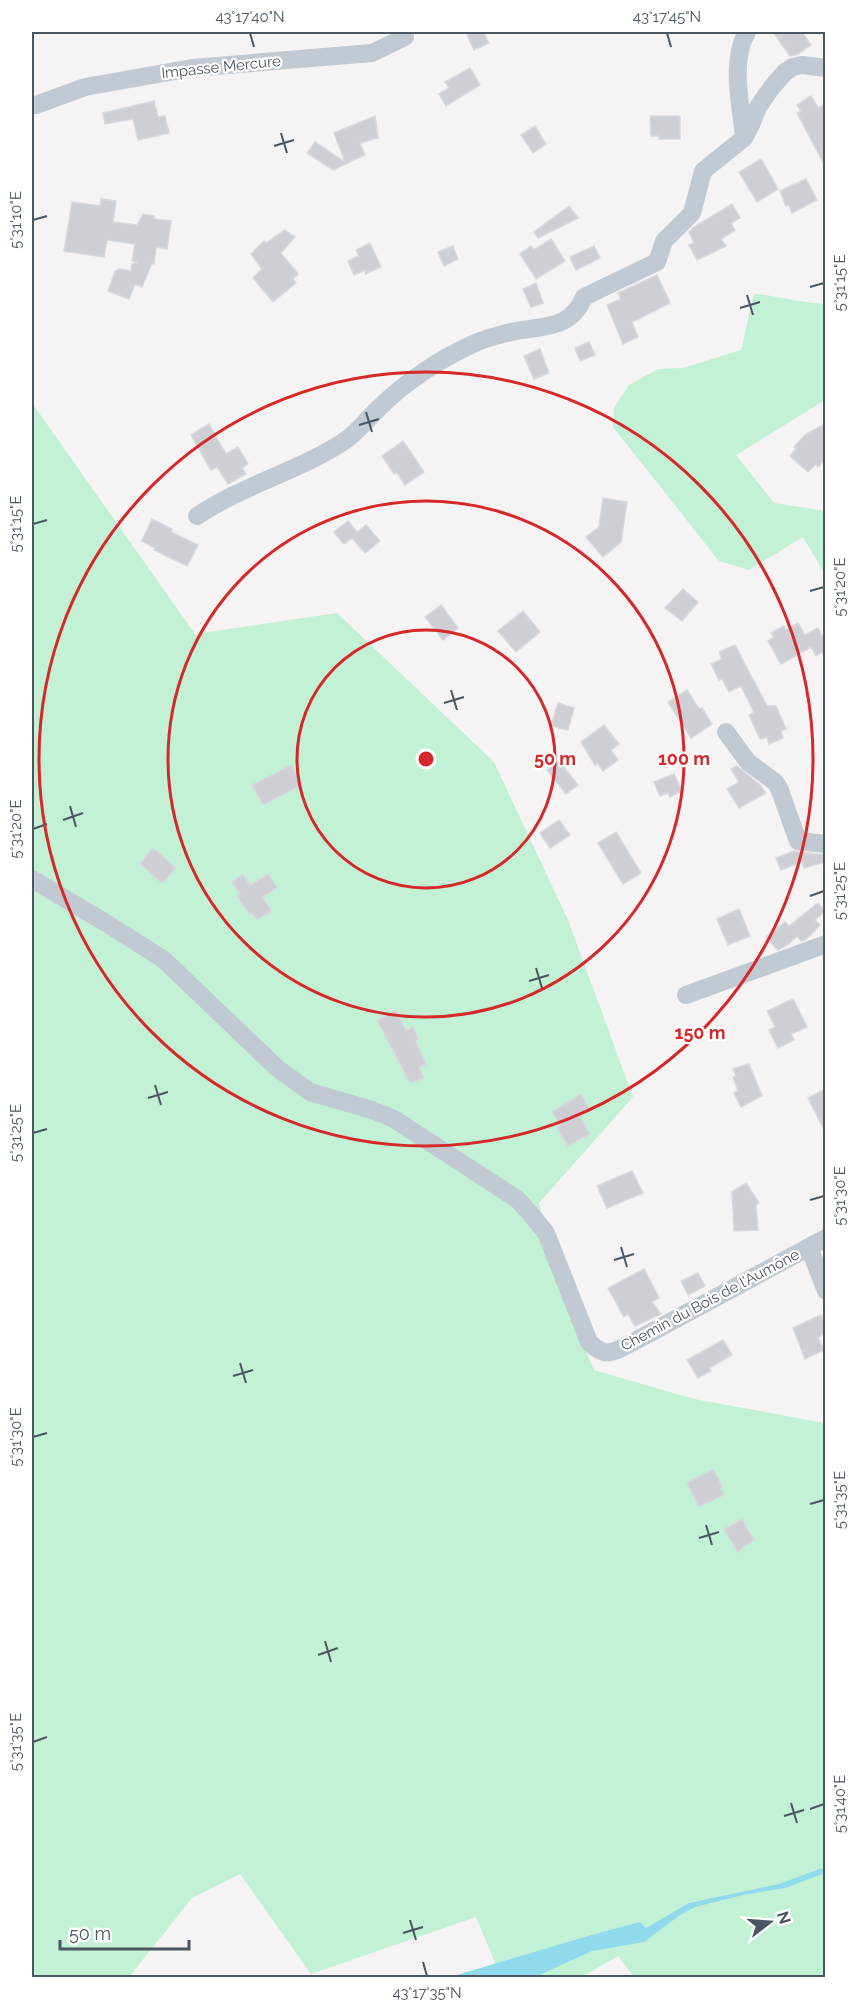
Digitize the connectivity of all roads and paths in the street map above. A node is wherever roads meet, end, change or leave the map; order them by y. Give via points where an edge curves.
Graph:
1 (747, 32) edge
2 (408, 33) edge
3 (825, 68) edge
4 (36, 105) dead end
5 (744, 138) junction
6 (197, 516) dead end
7 (726, 732) dead end
8 (825, 844) edge
9 (32, 879) edge
10 (825, 944) edge
11 (686, 995) dead end
12 (825, 1238) edge
13 (808, 1247) junction
14 (825, 1291) edge

1 - 5 street via 740,43 738,69
2 - 4 street, Impasse Mercure via 372,53 192,68 85,87
3 - 5 street via 802,65 785,72 758,107
5 - 6 street via 704,171 692,213 664,241 657,262 584,297 578,311 562,322 473,344 444,358 380,407 346,441 292,470 222,499
7 - 8 street via 748,762 775,782 798,841
9 - 13 street, Chemin du Bois de l'Aumône via 163,959 277,1068 310,1092 394,1119 517,1199 546,1233 589,1342 603,1354 637,1340
10 - 11 street
12 - 13 street, Chemin du Bois de l'Aumône
13 - 14 street

